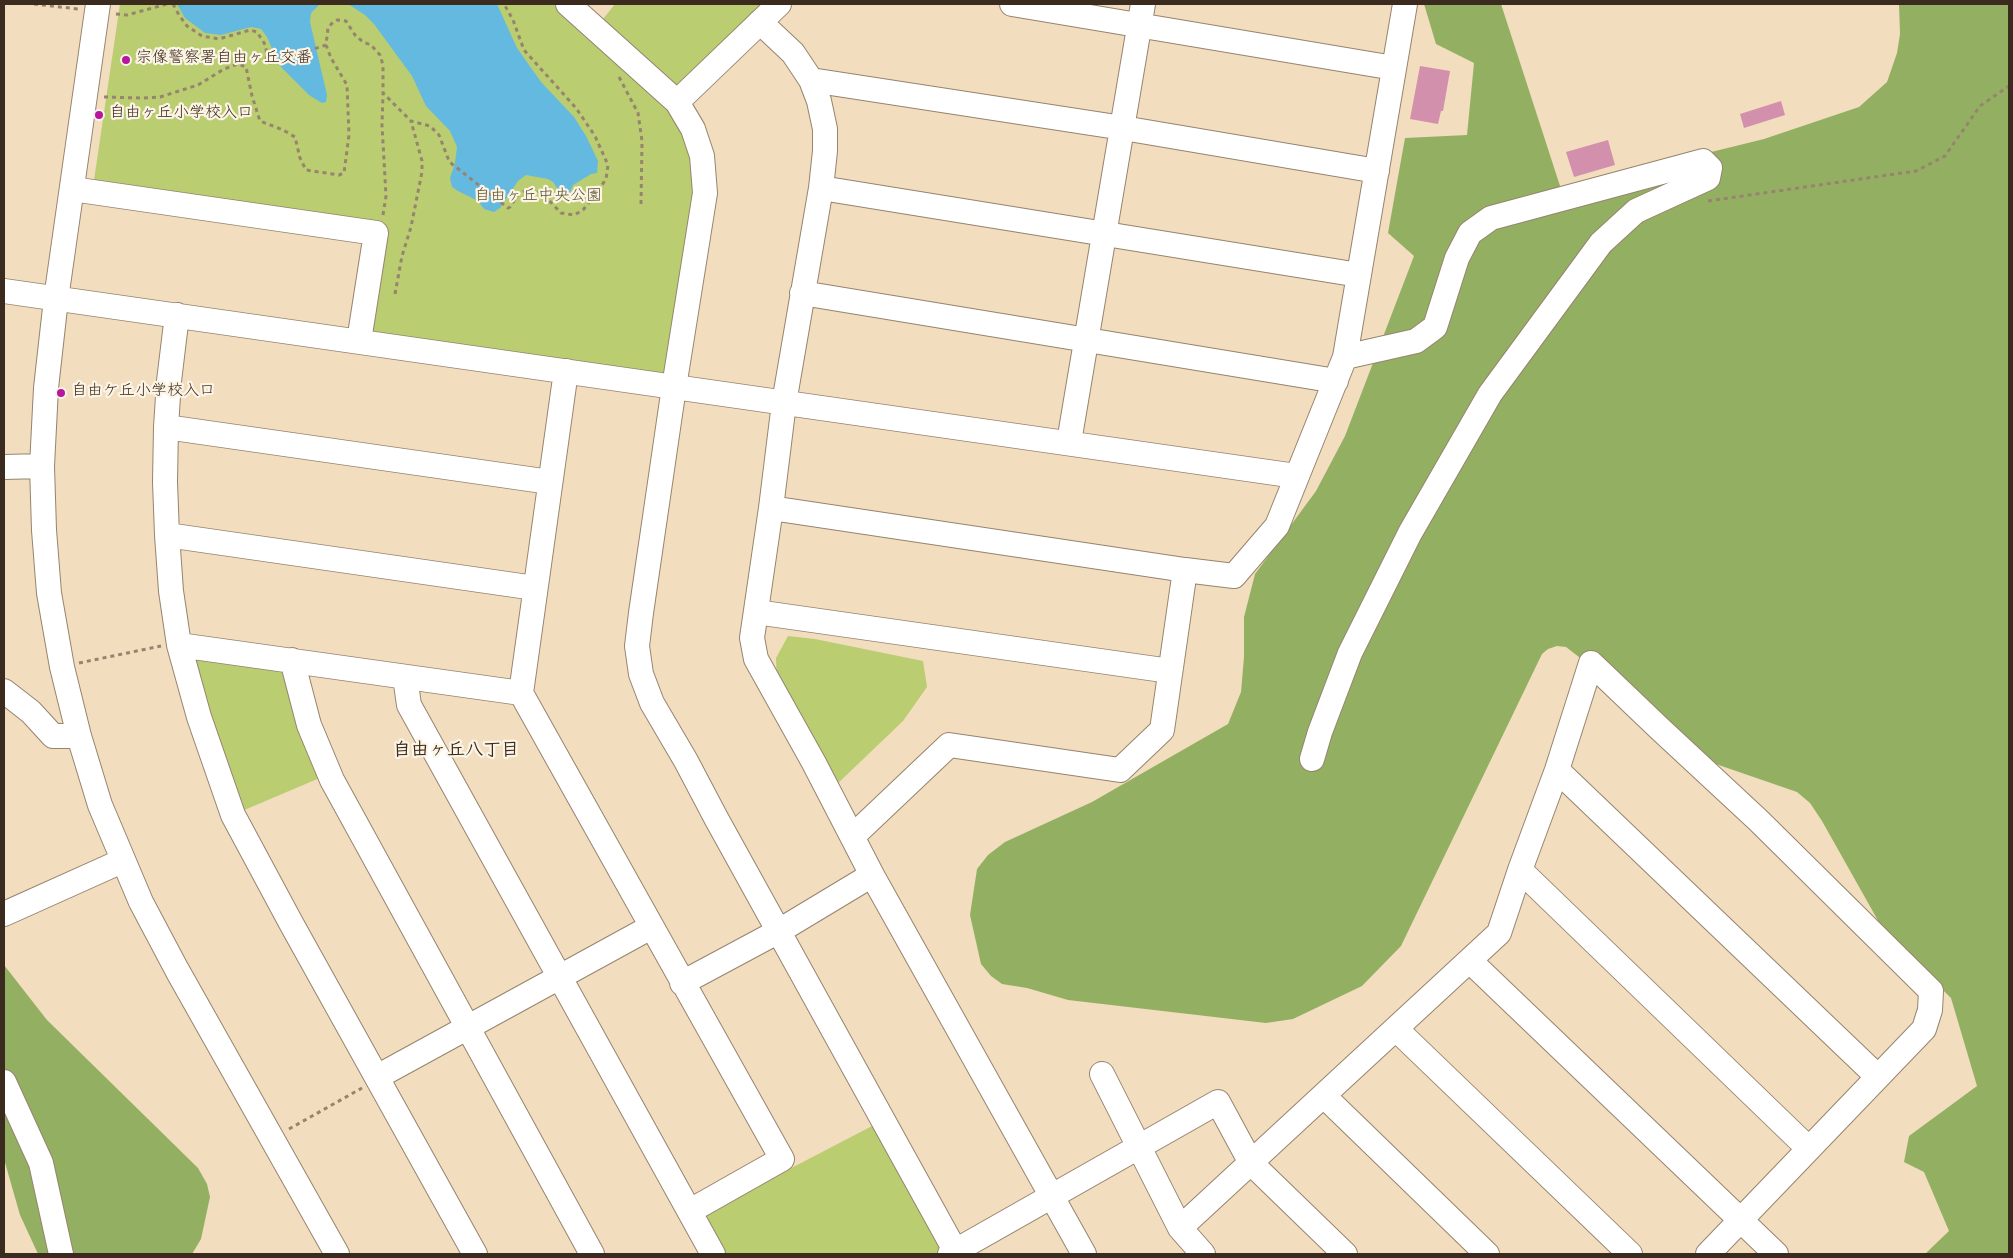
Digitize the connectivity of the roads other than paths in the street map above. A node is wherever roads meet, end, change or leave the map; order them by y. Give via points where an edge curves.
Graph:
1 (568, 4) edge
2 (779, 4) edge
3 (1012, 4) edge
4 (1405, 4) edge
5 (98, 8) edge
6 (1141, 15) edge
7 (760, 22) junction
8 (1394, 68) junction
9 (811, 80) junction
10 (677, 102) junction
11 (1123, 128) junction
12 (1377, 171) junction
13 (820, 188) junction
14 (72, 189) junction
15 (1105, 234) junction
16 (1359, 276) junction
17 (4, 291) edge
18 (802, 293) junction
19 (56, 299) junction
20 (177, 315) junction
21 (1087, 339) junction
22 (360, 341) junction
23 (1345, 357) junction
24 (566, 371) junction
25 (1336, 381) junction
26 (674, 387) junction
27 (784, 403) junction
28 (166, 427) junction
29 (1069, 442) junction
30 (42, 466) junction
31 (4, 467) edge
32 (1296, 476) junction
33 (550, 482) junction
34 (771, 508) junction
35 (167, 535) junction
36 (1185, 570) junction
37 (535, 588) junction
38 (756, 612) junction
39 (179, 645) junction
40 (292, 660) junction
41 (1170, 671) junction
42 (405, 677) junction
43 (4, 691) edge
44 (521, 693) junction
45 (79, 736) junction
46 (1312, 759) dead end
47 (1557, 770) junction
48 (853, 836) junction
49 (122, 861) junction
50 (1520, 870) junction
51 (872, 874) junction
52 (4, 914) edge
53 (651, 928) junction
54 (779, 931) junction
55 (1470, 961) junction
56 (559, 976) junction
57 (682, 983) junction
58 (468, 1027) junction
59 (1396, 1029) junction
60 (1102, 1074) dead end
61 (1878, 1077) junction
62 (378, 1078) junction
63 (4, 1082) edge
64 (1324, 1096) junction
65 (1139, 1148) junction
66 (1809, 1149) junction
67 (1251, 1163) junction
68 (1052, 1196) junction
69 (690, 1211) junction
70 (1740, 1220) junction
71 (1180, 1228) junction
72 (954, 1253) edge
73 (61, 1254) edge
74 (337, 1254) edge
75 (475, 1254) edge
76 (592, 1254) edge
77 (713, 1254) edge
78 (1084, 1254) edge
79 (1203, 1254) edge
80 (1345, 1254) edge
81 (1487, 1254) edge
82 (1630, 1254) edge
83 (1708, 1254) edge
84 (1776, 1254) edge

1 - 10 street
2 - 7 street
3 - 6 street
4 - 8 street
5 - 14 street
6 - 8 street
6 - 11 street
7 - 9 street via 793,53
7 - 10 street
8 - 12 street
9 - 11 street
9 - 13 street via 825,128
10 - 26 street via 693,129 702,156 705,193
11 - 12 street
11 - 15 street
12 - 16 street
13 - 15 street
13 - 18 street
14 - 19 street
14 - 22 street via 376,233
15 - 16 street
15 - 21 street
16 - 23 street
17 - 19 street
18 - 21 street
18 - 27 street
19 - 20 street
19 - 30 street via 46,388
20 - 22 street
20 - 28 street via 168,381
21 - 25 street
21 - 29 street
22 - 24 street
23 - 25 street
23 - 46 street via 1416,341 1435,328 1457,258 1470,233 1492,218 1703,161 1710,168 1708,178 1636,211 1601,243 1490,394 1410,533 1350,653
24 - 26 street
24 - 33 street
25 - 32 street
26 - 27 street
26 - 54 street via 637,646 640,674 652,703
27 - 29 street
27 - 34 street
28 - 33 street
28 - 35 street via 164,482
29 - 32 street
30 - 31 street
30 - 45 street via 50,593 62,667
32 - 36 street via 1277,526 1234,576
33 - 37 street
34 - 36 street
34 - 38 street
35 - 37 street
35 - 39 street
36 - 41 street
37 - 44 street
38 - 41 street
38 - 48 street via 752,638 756,659
39 - 40 street
39 - 62 street via 199,717 233,815
40 - 42 street
40 - 58 street via 309,725 332,780
41 - 48 street via 1162,730 1120,770 949,745
42 - 44 street
42 - 56 street via 409,705
43 - 45 street via 31,712 53,736
44 - 53 street
45 - 49 street via 100,805
47 - 50 street
47 - 61 street
47 - 61 street via 1591,662 1758,820 1931,991 1924,1029
48 - 51 street
49 - 52 street
49 - 74 street via 177,970
50 - 55 street via 1499,933
50 - 66 street
51 - 54 street
51 - 68 street
53 - 56 street
53 - 57 street
54 - 57 street
54 - 72 street
55 - 59 street
55 - 70 street
56 - 58 street
56 - 69 street
57 - 69 street via 782,1160
58 - 62 street
58 - 76 street
59 - 64 street
59 - 82 street
60 - 65 street
61 - 66 street
62 - 75 street
63 - 73 street via 41,1163
64 - 67 street
64 - 81 street
65 - 67 street via 1218,1102
65 - 68 street
65 - 71 street
66 - 70 street
67 - 71 street
67 - 80 street
68 - 72 street
68 - 78 street
69 - 77 street
70 - 83 street
70 - 84 street
71 - 79 street

